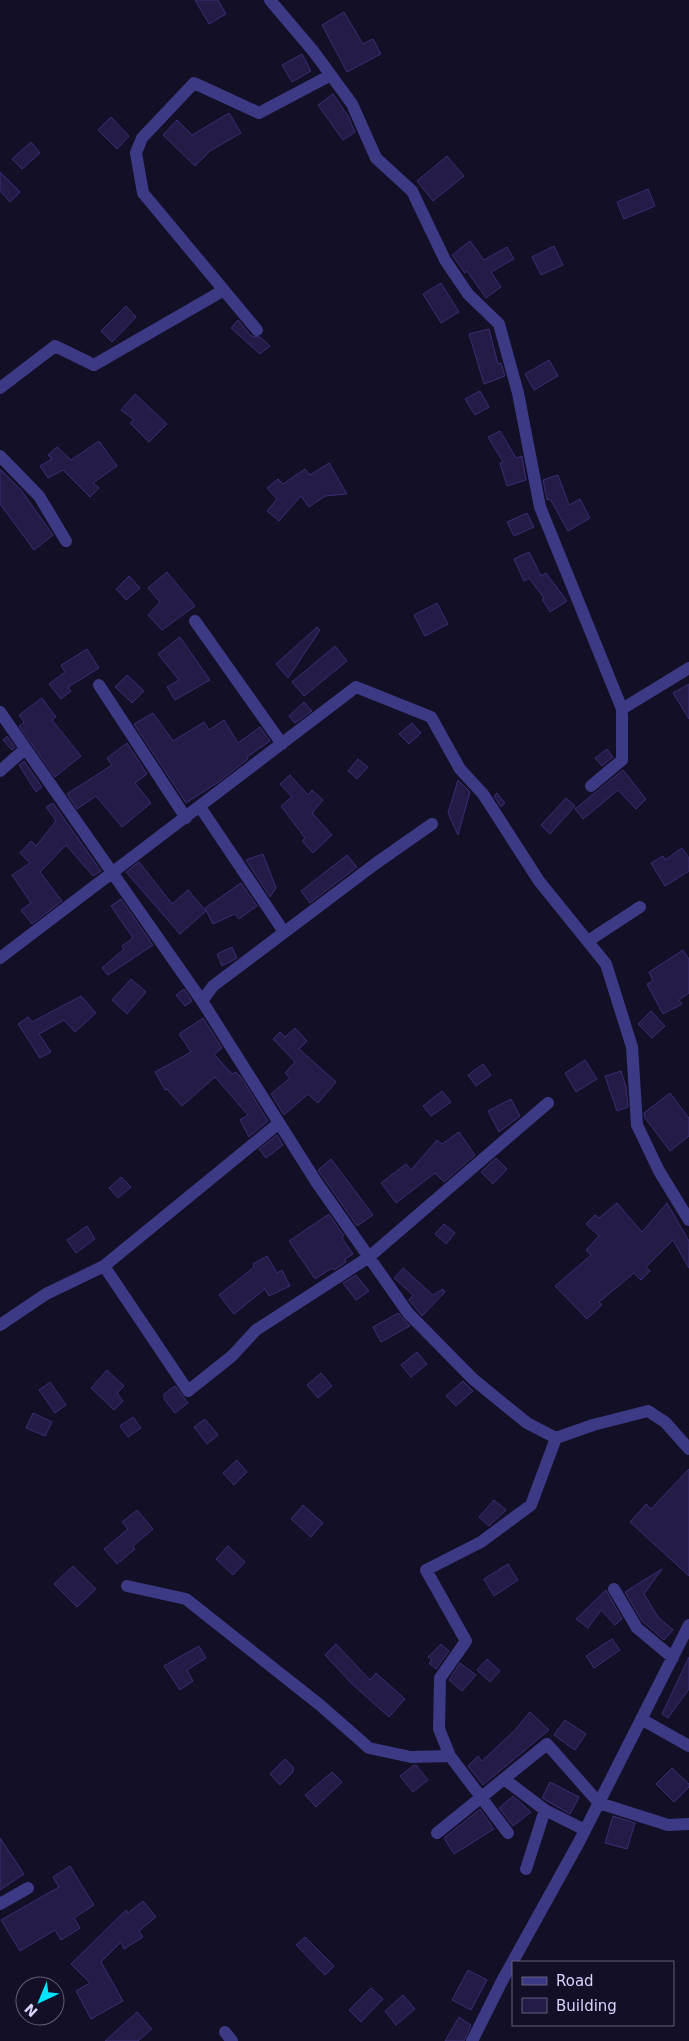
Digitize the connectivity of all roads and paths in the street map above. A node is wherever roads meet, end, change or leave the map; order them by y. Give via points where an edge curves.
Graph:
1 (270, 0) edge
2 (331, 75) junction
3 (224, 290) junction
4 (257, 330) dead end
5 (0, 388) edge
6 (0, 456) edge
7 (66, 541) dead end
8 (195, 621) dead end
9 (689, 668) edge
10 (99, 685) dead end
11 (622, 709) junction
12 (0, 712) edge
13 (282, 744) junction
14 (25, 749) junction
15 (0, 772) edge
16 (591, 786) dead end
17 (200, 807) junction
18 (186, 818) junction
19 (432, 824) dead end
20 (113, 874) junction
21 (640, 907) dead end
22 (284, 932) junction
23 (588, 941) junction
24 (0, 958) edge
25 (202, 1001) junction
26 (548, 1103) dead end
27 (279, 1123) junction
28 (689, 1220) edge
29 (369, 1257) junction
30 (104, 1266) junction
31 (0, 1325) edge
32 (556, 1438) junction
33 (689, 1448) edge
34 (127, 1586) dead end
35 (614, 1589) dead end
36 (688, 1631) edge
37 (672, 1658) junction
38 (641, 1719) junction
39 (689, 1746) edge
40 (450, 1756) junction
41 (504, 1779) junction
42 (482, 1797) junction
43 (598, 1803) junction
44 (545, 1810) junction
45 (689, 1824) edge
46 (585, 1830) junction
47 (437, 1833) dead end
48 (508, 1833) dead end
49 (526, 1869) dead end
50 (28, 1888) dead end
51 (0, 1904) edge
52 (513, 1961) edge
53 (512, 1963) edge
54 (472, 2041) edge

1 - 2 street
2 - 3 street via 259,113 194,82 142,138 136,153 143,193
2 - 11 street via 352,104 376,158 412,191 445,260 468,294 499,324 518,393 540,507
3 - 4 street
3 - 5 street via 94,365 55,346
6 - 7 street via 39,496
8 - 13 street
9 - 11 street
10 - 18 street
11 - 16 street via 622,760
12 - 14 street
13 - 17 street
13 - 23 street via 356,688 431,717 460,769 482,794 539,881
14 - 15 street
14 - 20 street
17 - 18 street
17 - 22 street
18 - 20 street
19 - 22 street
20 - 24 street
20 - 25 street
21 - 23 street
22 - 25 street via 213,986
23 - 28 street via 606,964 632,1047 637,1125 659,1171
25 - 27 street
26 - 29 street
27 - 29 street
27 - 30 street
29 - 30 street via 256,1330 232,1356 188,1391
29 - 32 street via 408,1313 473,1380 527,1423
30 - 31 street via 46,1294
32 - 33 street via 648,1411 664,1422
32 - 40 street via 531,1505 481,1542 426,1570 466,1641 440,1678 439,1729
34 - 40 street via 186,1599 369,1748 411,1758
35 - 37 street via 637,1628
36 - 37 street
37 - 38 street
38 - 39 street
38 - 43 street
40 - 42 street
41 - 42 street
41 - 43 street via 547,1744
41 - 44 street
42 - 47 street
42 - 48 street
43 - 45 street via 668,1826
43 - 46 street
44 - 46 street
44 - 49 street
46 - 52 street
50 - 51 street
53 - 54 street

